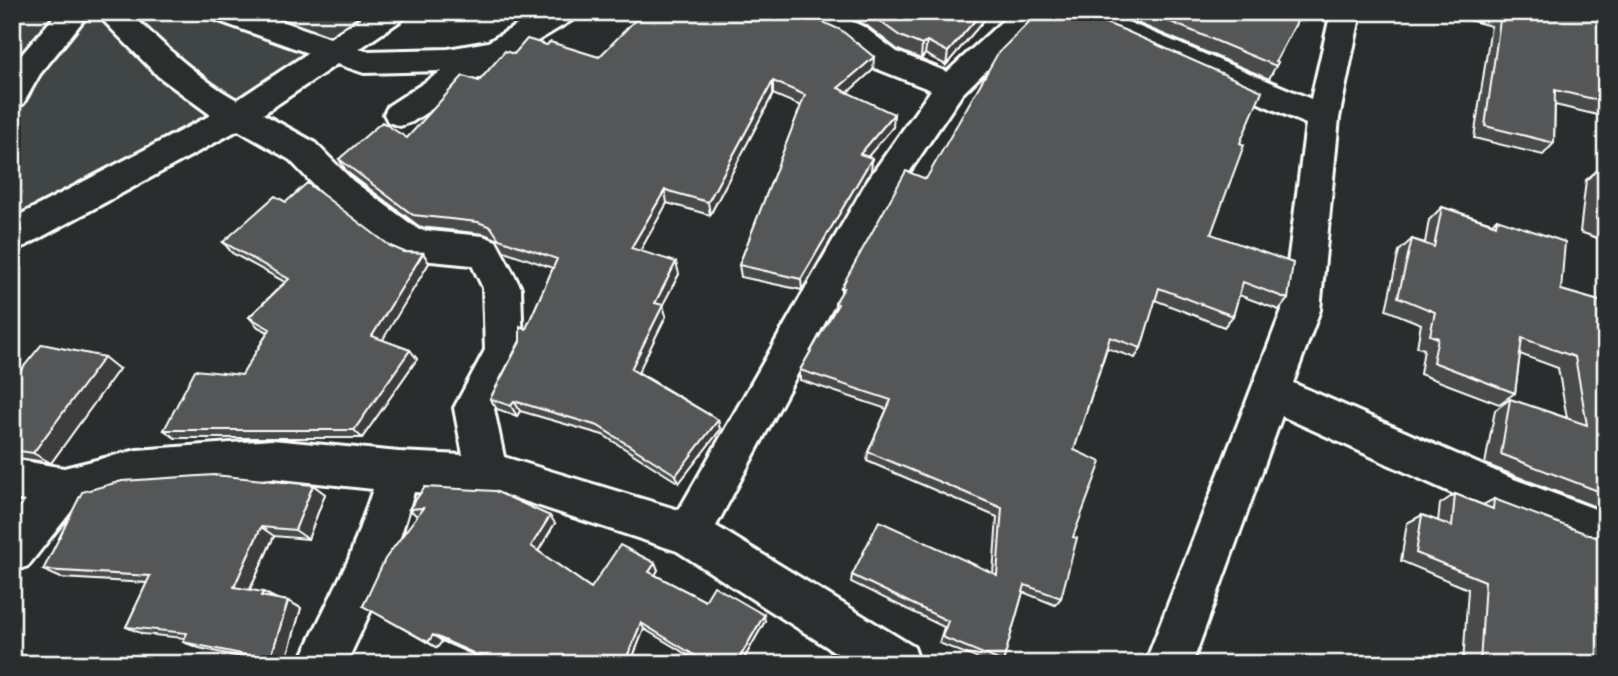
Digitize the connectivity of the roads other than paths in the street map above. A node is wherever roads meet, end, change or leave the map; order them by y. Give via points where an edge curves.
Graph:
1 (75, 12) edge
2 (110, 12) edge
3 (224, 12) edge
4 (391, 12) edge
5 (563, 12) edge
6 (803, 12) edge
7 (1031, 12) edge
8 (1074, 12) edge
9 (1346, 12) edge
10 (334, 51) junction
11 (496, 51) junction
12 (951, 86) junction
13 (12, 96) edge
14 (400, 114) dead end
15 (237, 116) junction
16 (1323, 118) junction
17 (13, 235) edge
18 (1271, 392) junction
19 (399, 472) junction
20 (487, 474) junction
21 (12, 480) edge
22 (64, 488) junction
23 (689, 534) junction
24 (1606, 534) edge
25 (12, 551) edge
26 (321, 664) edge
27 (897, 664) edge
28 (1168, 664) edge

1 - 13 street via 27,68
2 - 15 street via 169,68
3 - 10 street
4 - 10 street
5 - 11 street
6 - 12 street via 853,34 886,61
7 - 12 street
8 - 16 street
9 - 16 street
10 - 11 street via 364,62 394,64
10 - 15 street
11 - 14 street
12 - 23 street via 879,190
15 - 17 street via 148,162 93,213
15 - 20 street via 302,151 341,191 411,244 483,251 502,288 504,351 474,408
16 - 18 street via 1301,310
18 - 24 street via 1502,495
18 - 28 street
19 - 20 street
19 - 22 street via 272,459 137,469
19 - 26 street via 369,567
20 - 23 street via 512,477
21 - 22 street
22 - 25 street
23 - 27 street

